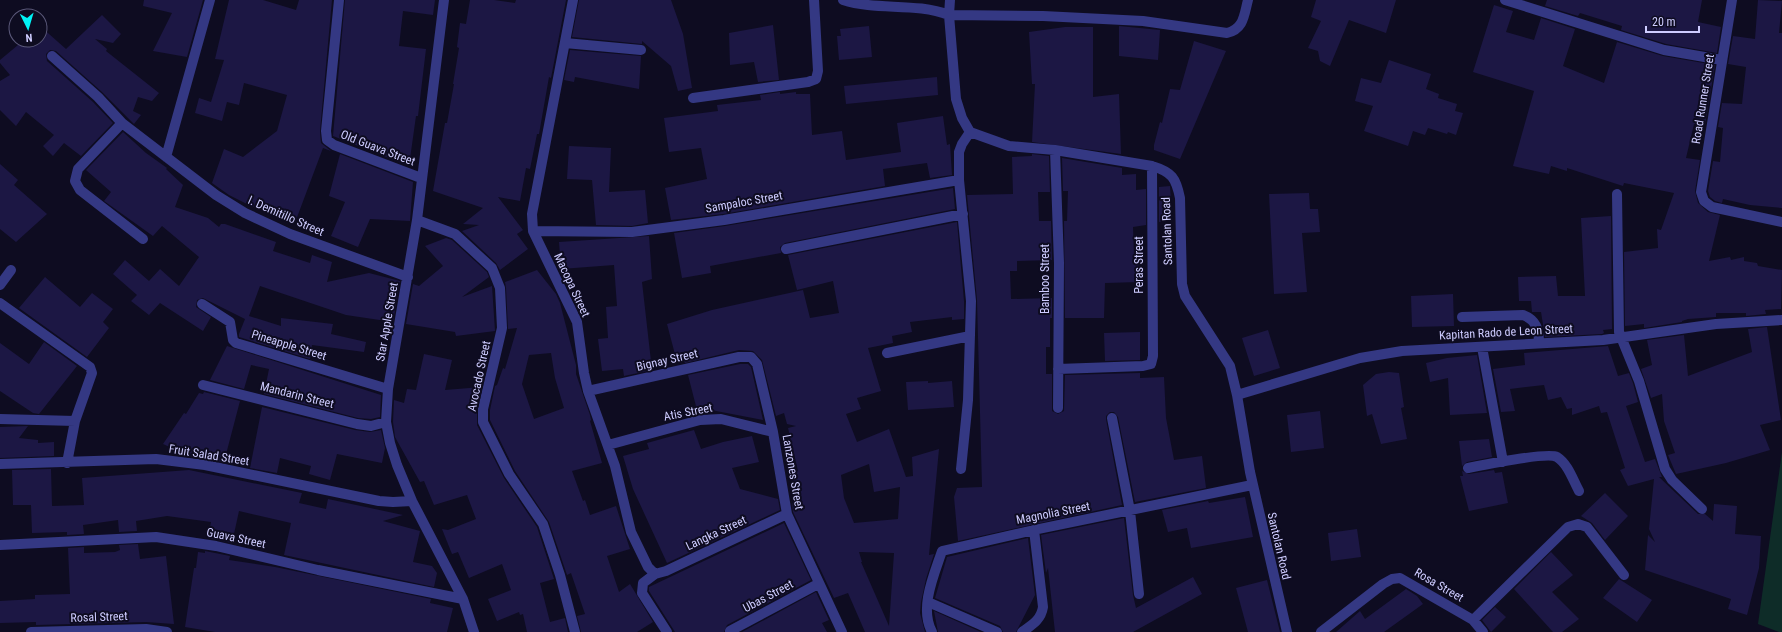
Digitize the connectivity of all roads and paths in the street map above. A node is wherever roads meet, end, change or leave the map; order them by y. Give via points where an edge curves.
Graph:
1 (210, 0) edge
2 (339, 0) edge
3 (444, 0) edge
4 (573, 0) edge
5 (814, 0) edge
6 (842, 0) edge
7 (950, 0) edge
8 (1248, 0) edge
9 (1504, 0) edge
10 (1732, 0) edge
11 (855, 2) edge
12 (949, 14) junction
13 (565, 43) junction
14 (641, 50) dead end
15 (52, 56) dead end
16 (1722, 60) junction
17 (694, 98) dead end
18 (122, 123) junction
19 (970, 132) junction
20 (1055, 150) junction
21 (166, 157) junction
22 (1152, 166) junction
23 (421, 178) junction
24 (959, 180) junction
25 (1617, 194) dead end
26 (963, 214) junction
27 (417, 220) junction
28 (1782, 222) edge
29 (533, 231) junction
30 (143, 239) dead end
31 (786, 249) dead end
32 (11, 270) dead end
33 (408, 277) junction
34 (0, 285) edge
35 (0, 303) edge
36 (202, 304) dead end
37 (1462, 317) dead end
38 (1782, 320) edge
39 (970, 336) junction
40 (1621, 337) junction
41 (1539, 343) junction
42 (1482, 347) junction
43 (887, 353) dead end
44 (751, 356) joint
45 (1058, 369) junction
46 (203, 385) dead end
47 (388, 389) junction
48 (588, 391) junction
49 (1237, 395) junction
50 (1058, 408) dead end
51 (1112, 418) dead end
52 (0, 419) edge
53 (75, 421) junction
54 (386, 422) junction
55 (773, 432) junction
56 (608, 445) junction
57 (1502, 462) junction
58 (67, 463) junction
59 (0, 464) edge
60 (1468, 468) dead end
61 (961, 469) dead end
62 (1252, 485) junction
63 (1579, 491) dead end
64 (412, 501) junction
65 (1702, 509) dead end
66 (1130, 511) junction
67 (787, 514) junction
68 (1034, 530) junction
69 (0, 545) edge
70 (655, 574) junction
71 (1624, 575) dead end
72 (818, 584) junction
73 (1139, 594) dead end
74 (463, 599) junction
75 (928, 602) junction
76 (1473, 620) junction
77 (93, 631) edge
78 (730, 631) dead end
79 (32, 632) edge
80 (167, 632) edge
81 (474, 632) edge
82 (575, 632) edge
83 (667, 632) edge
84 (842, 632) edge
85 (932, 632) edge
86 (997, 632) edge
87 (1022, 632) edge
88 (1287, 632) edge
89 (1321, 632) edge
90 (1483, 632) edge

1 - 21 street
2 - 23 street, Old Guava Street via 327,140 334,145
3 - 23 street, Star Apple Street
4 - 13 street, Macopa Street
5 - 17 street via 818,71 816,79
6 - 11 street
7 - 12 street
8 - 12 street via 1240,26 1235,31 1226,33 1143,21
9 - 16 street via 1664,50
10 - 16 street, Road Runner Street
11 - 12 street via 933,9
12 - 19 street via 956,100
13 - 14 street
13 - 29 street, Macopa Street via 532,214
15 - 18 street, I. Demitillo Street via 98,97
16 - 28 street, Road Runner Street via 1701,192 1704,201 1712,207
18 - 21 street, I. Demitillo Street
18 - 30 street via 78,169 75,181 80,190
19 - 20 street, Santolan Road via 1009,146
19 - 24 street via 959,152
20 - 22 street, Santolan Road
20 - 45 street, Bamboo Street via 1059,263
21 - 33 street, I. Demitillo Street via 216,195 245,213 290,234
22 - 45 street, Peras Street via 1151,364
22 - 49 street, Santolan Road via 1163,169 1178,185 1182,284 1185,296 1230,366
23 - 27 street, Star Apple Street
24 - 26 street
24 - 29 street, Sampaloc Street via 663,228 626,232
25 - 40 street
26 - 31 street
26 - 39 street via 971,301
27 - 33 street, Star Apple Street
27 - 82 street, Avocado Street via 455,234 492,268 500,288 502,328 482,409 483,422 509,474 543,524
29 - 48 street, Macopa Street via 577,322
32 - 34 street
33 - 47 street, Star Apple Street
35 - 53 street via 90,367 91,378
36 - 47 street, Pineapple Street via 230,322 233,340 236,343
37 - 41 street via 1523,315 1536,324
38 - 40 street, Kapitan Rado de Leon Street via 1716,324
39 - 43 street
39 - 61 street via 968,400
40 - 41 street, Kapitan Rado de Leon Street
40 - 65 street via 1640,381 1665,469 1672,480
41 - 42 street, Kapitan Rado de Leon Street
42 - 49 street, Kapitan Rado de Leon Street via 1402,351 1360,358
42 - 57 street
44 - 48 street, Bignay Street
44 - 55 street, Lanzones Street via 757,364
45 - 50 street, Bamboo Street
46 - 54 street, Mandarin Street via 358,424 371,426
47 - 54 street, Star Apple Street
48 - 56 street, Macopa Street
49 - 62 street, Santolan Road
51 - 66 street
52 - 53 street
53 - 58 street
54 - 64 street, Star Apple Street via 394,457
55 - 56 street, Atis Street via 721,419 700,420
55 - 67 street, Lanzones Street
56 - 70 street, Macopa Street via 631,532 648,567
57 - 60 street
57 - 63 street via 1556,456 1564,462
58 - 59 street, Fruit Salad Street
58 - 64 street, Fruit Salad Street via 156,459 198,464 379,501
62 - 66 street, Magnolia Street
62 - 88 street, Santolan Road
64 - 74 street, Star Apple Street
66 - 68 street, Magnolia Street
66 - 73 street
67 - 70 street, Langka Street
67 - 72 street, Lanzones Street
68 - 75 street, Magnolia Street via 942,551
68 - 87 street via 1043,607 1038,620
69 - 74 street, Guava Street via 156,537 216,546
70 - 83 street via 643,583 641,588
71 - 76 street via 1588,527 1578,524 1568,527
72 - 78 street, Ubas Street
72 - 84 street, Lanzones Street
74 - 81 street, Star Apple Street
75 - 85 street, Magnolia Street via 927,618
75 - 86 street
76 - 89 street, Rosa Street via 1400,578 1383,584
76 - 90 street, Rosa Street
77 - 79 street, Rosal Street
77 - 80 street, Rosal Street via 146,629

